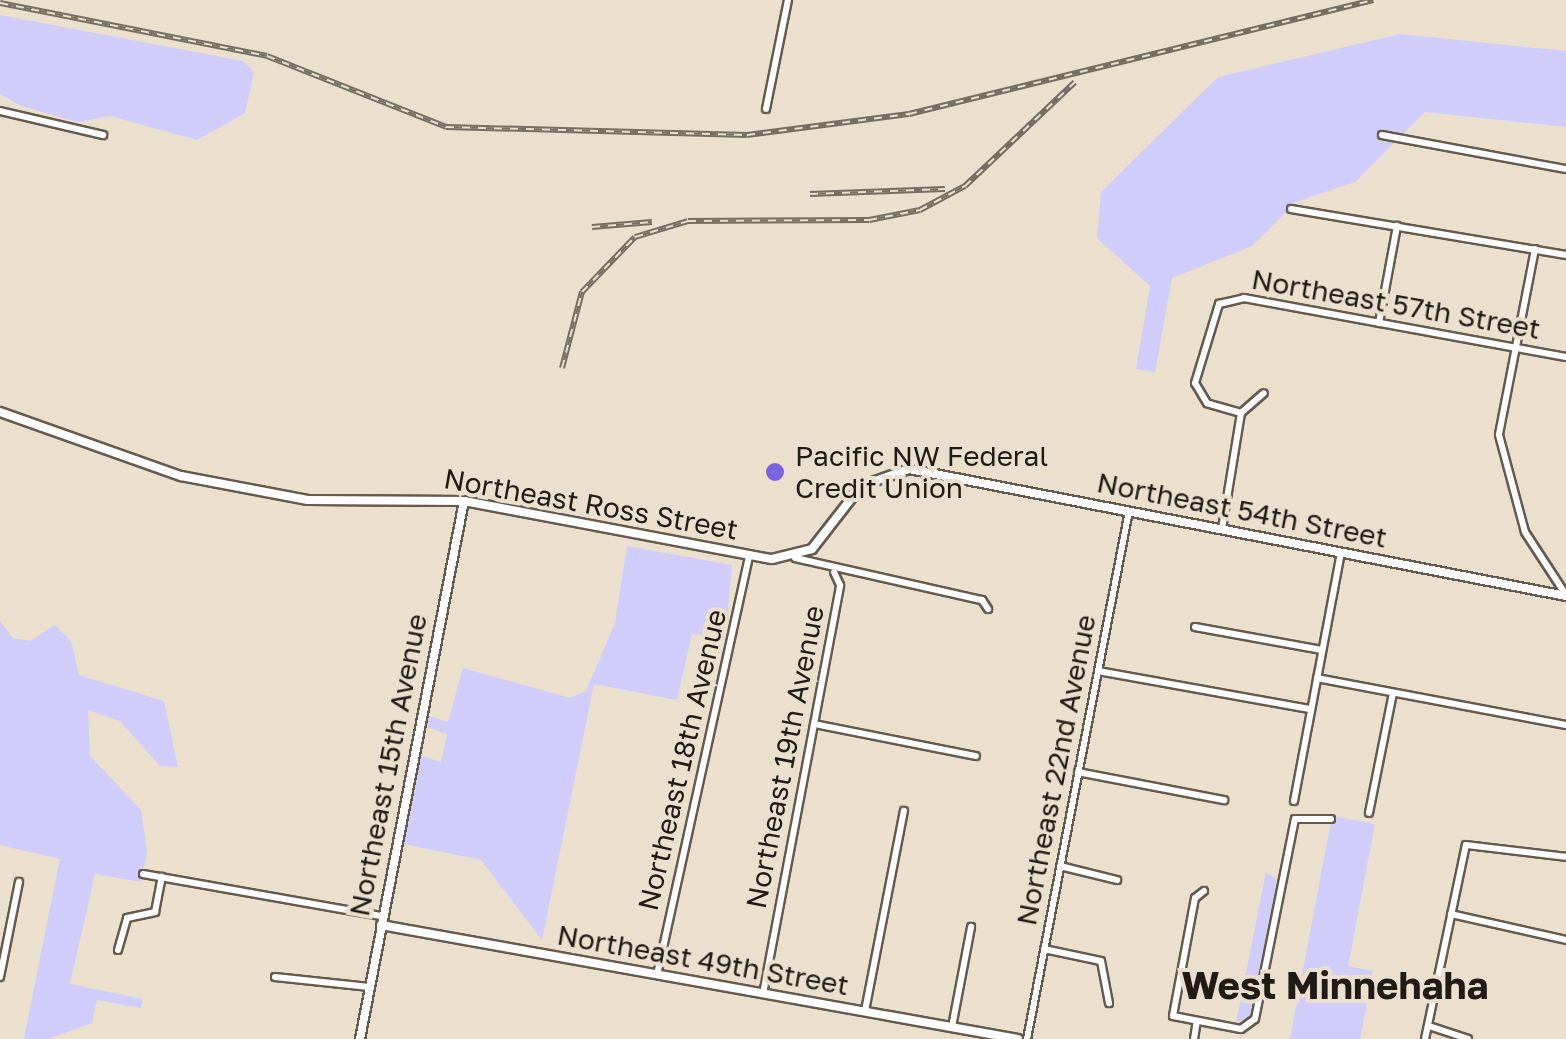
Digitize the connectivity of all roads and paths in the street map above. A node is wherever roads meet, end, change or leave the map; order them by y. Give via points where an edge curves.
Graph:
1 (788, 0) edge
2 (766, 109) dead end
3 (0, 110) edge
4 (1382, 135) dead end
5 (104, 136) dead end
6 (1566, 169) edge
7 (1291, 209) dead end
8 (1397, 226) junction
9 (1535, 249) junction
10 (1566, 255) edge
11 (1379, 323) junction
12 (1517, 348) junction
13 (1566, 357) edge
14 (1264, 393) dead end
15 (0, 412) edge
16 (1241, 412) junction
17 (464, 502) junction
18 (1130, 510) junction
19 (1222, 529) junction
20 (1341, 553) junction
21 (750, 555) junction
22 (795, 558) junction
23 (834, 572) junction
24 (1566, 595) edge
25 (988, 609) dead end
26 (1195, 628) dead end
27 (1322, 650) junction
28 (1098, 671) junction
29 (1317, 678) junction
30 (1393, 694) junction
31 (1310, 709) junction
32 (814, 724) junction
33 (1566, 725) edge
34 (976, 756) dead end
35 (1078, 772) junction
36 (1224, 800) dead end
37 (1294, 801) dead end
38 (904, 811) dead end
39 (1369, 813) dead end
40 (1331, 820) dead end
41 (1566, 857) edge
42 (1060, 866) junction
43 (143, 874) dead end
44 (162, 877) junction
45 (1118, 880) dead end
46 (19, 882) dead end
47 (1204, 891) dead end
48 (1451, 914) junction
49 (382, 921) junction
50 (971, 927) dead end
51 (1566, 940) edge
52 (1044, 949) junction
53 (118, 950) dead end
54 (657, 975) junction
55 (275, 976) dead end
56 (0, 977) edge
57 (370, 987) junction
58 (763, 994) junction
59 (1109, 1003) dead end
60 (864, 1011) junction
61 (1197, 1021) junction
62 (1430, 1026) junction
63 (952, 1027) junction
64 (360, 1039) edge
65 (1018, 1039) edge
66 (1026, 1039) edge
67 (1194, 1039) edge
68 (1425, 1039) edge
69 (1468, 1039) edge

1 - 2 street
3 - 5 street
4 - 6 street
7 - 8 street
8 - 9 street
8 - 11 street
9 - 10 street
9 - 12 street
11 - 12 street, Northeast 57th Street
11 - 16 street, Northeast 57th Street via 1244,298 1219,304 1196,389
12 - 13 street, Northeast 57th Street
12 - 24 street via 1499,434 1525,532
14 - 16 street
15 - 17 street, Northeast Ross Street via 181,476 328,502
16 - 19 street
17 - 21 street, Northeast Ross Street
17 - 49 street, Northeast 15th Avenue
18 - 19 street, Northeast 54th Street
18 - 22 street, Northeast 54th Street via 909,469 861,486 820,543
18 - 28 street, Northeast 22nd Avenue
19 - 20 street, Northeast 54th Street
20 - 24 street, Northeast 54th Street
20 - 27 street
21 - 22 street, Northeast Ross Street
21 - 54 street, Northeast 18th Avenue
22 - 23 street, Northeast 19th Avenue
23 - 25 street via 982,600
23 - 32 street, Northeast 19th Avenue via 840,585
26 - 27 street
27 - 29 street
28 - 31 street
28 - 35 street, Northeast 22nd Avenue
29 - 30 street
29 - 31 street
30 - 33 street
30 - 39 street
31 - 37 street
32 - 34 street
32 - 58 street, Northeast 19th Avenue
35 - 36 street
35 - 42 street, Northeast 22nd Avenue
38 - 60 street
40 - 61 street via 1295,818 1251,1026
41 - 48 street via 1470,842
42 - 45 street
42 - 52 street, Northeast 22nd Avenue
43 - 44 street, Northeast 49th Street
44 - 49 street, Northeast 49th Street
44 - 53 street via 155,912 127,918
46 - 56 street
47 - 61 street via 1194,898 1173,1016
48 - 51 street
48 - 62 street
49 - 54 street, Northeast 49th Street
49 - 57 street, Northeast 15th Avenue
50 - 63 street
52 - 59 street via 1103,963
52 - 66 street, Northeast 22nd Avenue
54 - 58 street, Northeast 49th Street
55 - 57 street
57 - 64 street, Northeast 15th Avenue
58 - 60 street, Northeast 49th Street
60 - 63 street, Northeast 49th Street
61 - 67 street
62 - 68 street
62 - 69 street
63 - 65 street, Northeast 49th Street

